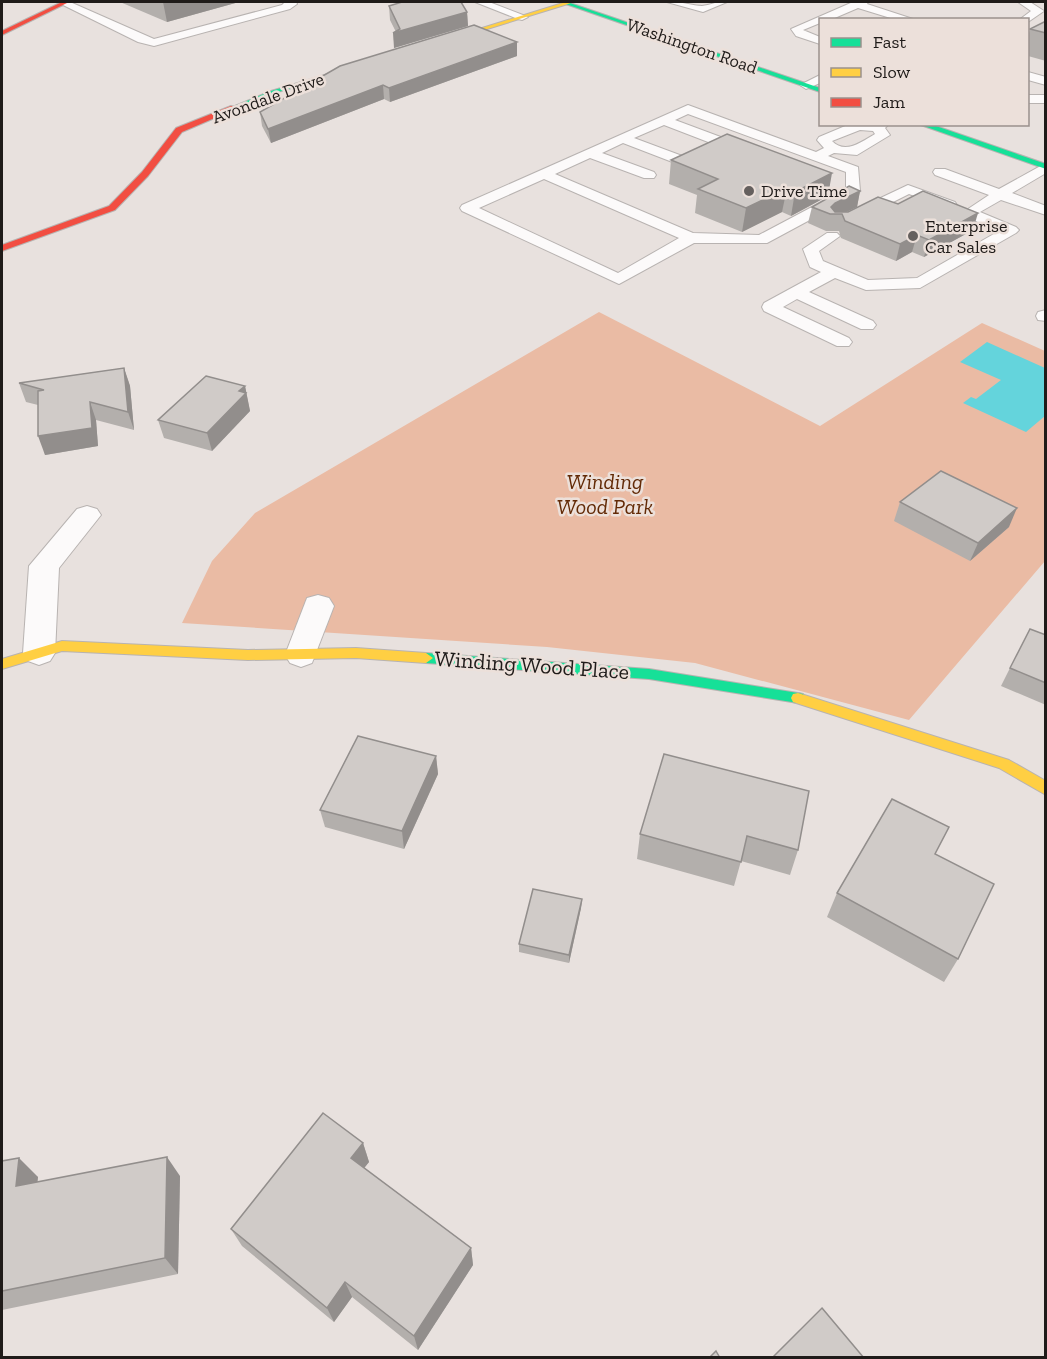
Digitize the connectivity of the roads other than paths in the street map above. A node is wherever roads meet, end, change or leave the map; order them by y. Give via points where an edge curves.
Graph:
1 (64, 2) edge
2 (290, 2) edge
3 (480, 2) edge
4 (566, 2) edge
5 (672, 2) edge
6 (722, 2) edge
7 (1023, 2) edge
8 (859, 3) edge
9 (522, 17) junction
10 (829, 18) edge
11 (905, 18) edge
12 (1027, 18) edge
13 (819, 21) edge
14 (2, 33) edge
15 (819, 41) edge
16 (432, 44) edge
17 (375, 62) edge
18 (1029, 76) edge
19 (819, 79) edge
20 (1046, 81) edge
21 (806, 85) junction
22 (819, 90) edge
23 (1029, 99) edge
24 (1046, 99) edge
25 (663, 120) junction
26 (880, 126) edge
27 (927, 126) edge
28 (624, 139) junction
29 (721, 142) edge
30 (832, 149) junction
31 (590, 153) junction
32 (817, 157) junction
33 (680, 160) edge
34 (1045, 167) edge
35 (939, 172) dead end
36 (542, 173) junction
37 (649, 175) dead end
38 (999, 194) junction
39 (1046, 211) edge
40 (969, 213) junction
41 (691, 238) junction
42 (2, 248) edge
43 (833, 272) junction
44 (796, 292) junction
45 (867, 325) dead end
46 (843, 342) dead end
47 (87, 515) dead end
48 (318, 606) dead end
49 (39, 653) junction
50 (301, 655) junction
51 (2, 663) edge
52 (1046, 789) edge

1 - 2 lane via 154,43 286,7
1 - 14 street
3 - 9 lane
4 - 9 street
4 - 21 street, Washington Road
5 - 6 lane via 703,9
7 - 12 lane via 1039,11
8 - 10 lane
8 - 11 lane
9 - 16 street
13 - 15 lane via 797,28 800,34
17 - 42 street, Avondale Drive via 273,92 179,130 112,208
18 - 20 lane
19 - 21 lane
21 - 22 street, Washington Road
23 - 24 lane
25 - 28 lane
25 - 29 lane
25 - 32 lane via 688,109
26 - 30 lane via 883,135 852,152
26 - 30 lane via 858,126 824,140
27 - 34 street
28 - 31 lane
28 - 33 lane
30 - 32 lane
31 - 36 lane
31 - 37 lane
32 - 41 lane via 853,170 853,191 762,240
34 - 38 lane
35 - 38 lane
36 - 41 lane
36 - 41 lane via 467,208 619,279
38 - 39 lane
38 - 40 lane
40 - 43 lane via 908,189 835,230 811,249 816,264
40 - 43 lane via 1011,230 920,283 866,285
43 - 44 lane
44 - 45 lane
44 - 46 lane via 771,307
47 - 49 street via 44,566
48 - 50 street
49 - 50 street, Winding Wood Place via 62,646
49 - 51 street, Winding Wood Place
50 - 52 street, Winding Wood Place via 356,653 649,674 800,698 1004,764

